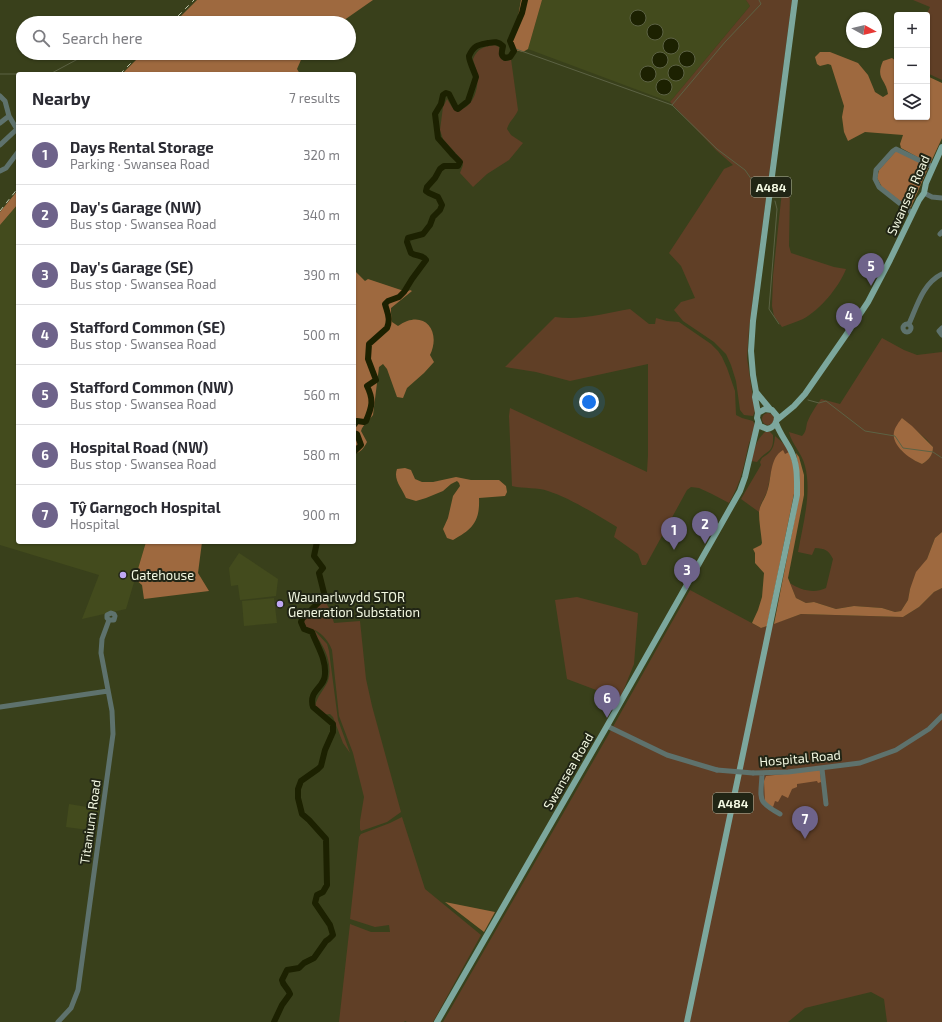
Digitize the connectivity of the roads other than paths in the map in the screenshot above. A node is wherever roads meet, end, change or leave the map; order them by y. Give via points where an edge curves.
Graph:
1 (795, 0) edge
2 (0, 96) edge
3 (10, 116) junction
4 (0, 123) edge
5 (16, 128) edge
6 (16, 131) edge
7 (0, 145) edge
8 (942, 147) edge
9 (16, 155) edge
10 (933, 167) junction
11 (0, 171) edge
12 (924, 192) junction
13 (942, 198) edge
14 (912, 214) junction
15 (942, 274) edge
16 (909, 324) dead end
17 (942, 328) edge
18 (942, 335) edge
19 (756, 392) junction
20 (772, 410) junction
21 (786, 410) junction
22 (758, 413) junction
23 (758, 422) junction
24 (776, 422) junction
25 (767, 429) junction
26 (781, 437) junction
27 (754, 441) junction
28 (109, 620) dead end
29 (108, 692) junction
30 (0, 707) edge
31 (942, 716) edge
32 (607, 726) junction
33 (822, 769) junction
34 (762, 774) junction
35 (826, 804) dead end
36 (780, 814) dead end
37 (58, 1022) edge
38 (437, 1022) edge
39 (687, 1022) edge

1 - 19 main road, A484 via 752,335 751,364
2 - 3 street via 5,101
3 - 4 street
3 - 5 street
6 - 7 street
8 - 10 main road, Swansea Road
9 - 11 street via 6,168
10 - 12 main road, Swansea Road
10 - 14 street via 896,148 876,170 875,180 880,187
12 - 13 street via 932,197
12 - 14 main road, Swansea Road
14 - 21 main road, Swansea Road via 868,302 804,394 794,406
15 - 16 street via 928,284
17 - 18 street via 939,331
19 - 20 main road, A484
19 - 22 main road, A484
20 - 21 main road
20 - 22 main road via 762,410
20 - 24 main road, A484 via 777,416
21 - 24 main road, Swansea Road
22 - 23 main road, A484
23 - 25 main road, A484
23 - 27 main road, Swansea Road
24 - 25 main road
24 - 26 main road, A484
25 - 26 main road, A484
25 - 27 main road, Swansea Road
26 - 39 main road, A484 via 791,451 796,465 797,495
27 - 32 main road, Swansea Road via 740,491
28 - 29 street, Titanium Road via 101,648
29 - 30 street
29 - 37 street, Titanium Road via 113,734 78,990 71,1008
31 - 33 street, Hospital Road via 929,729 896,750 860,763
32 - 34 street, Hospital Road, bridge via 667,755 717,770
32 - 38 main road, Swansea Road
33 - 34 street, Hospital Road
33 - 35 street
34 - 36 street via 761,800 764,805

